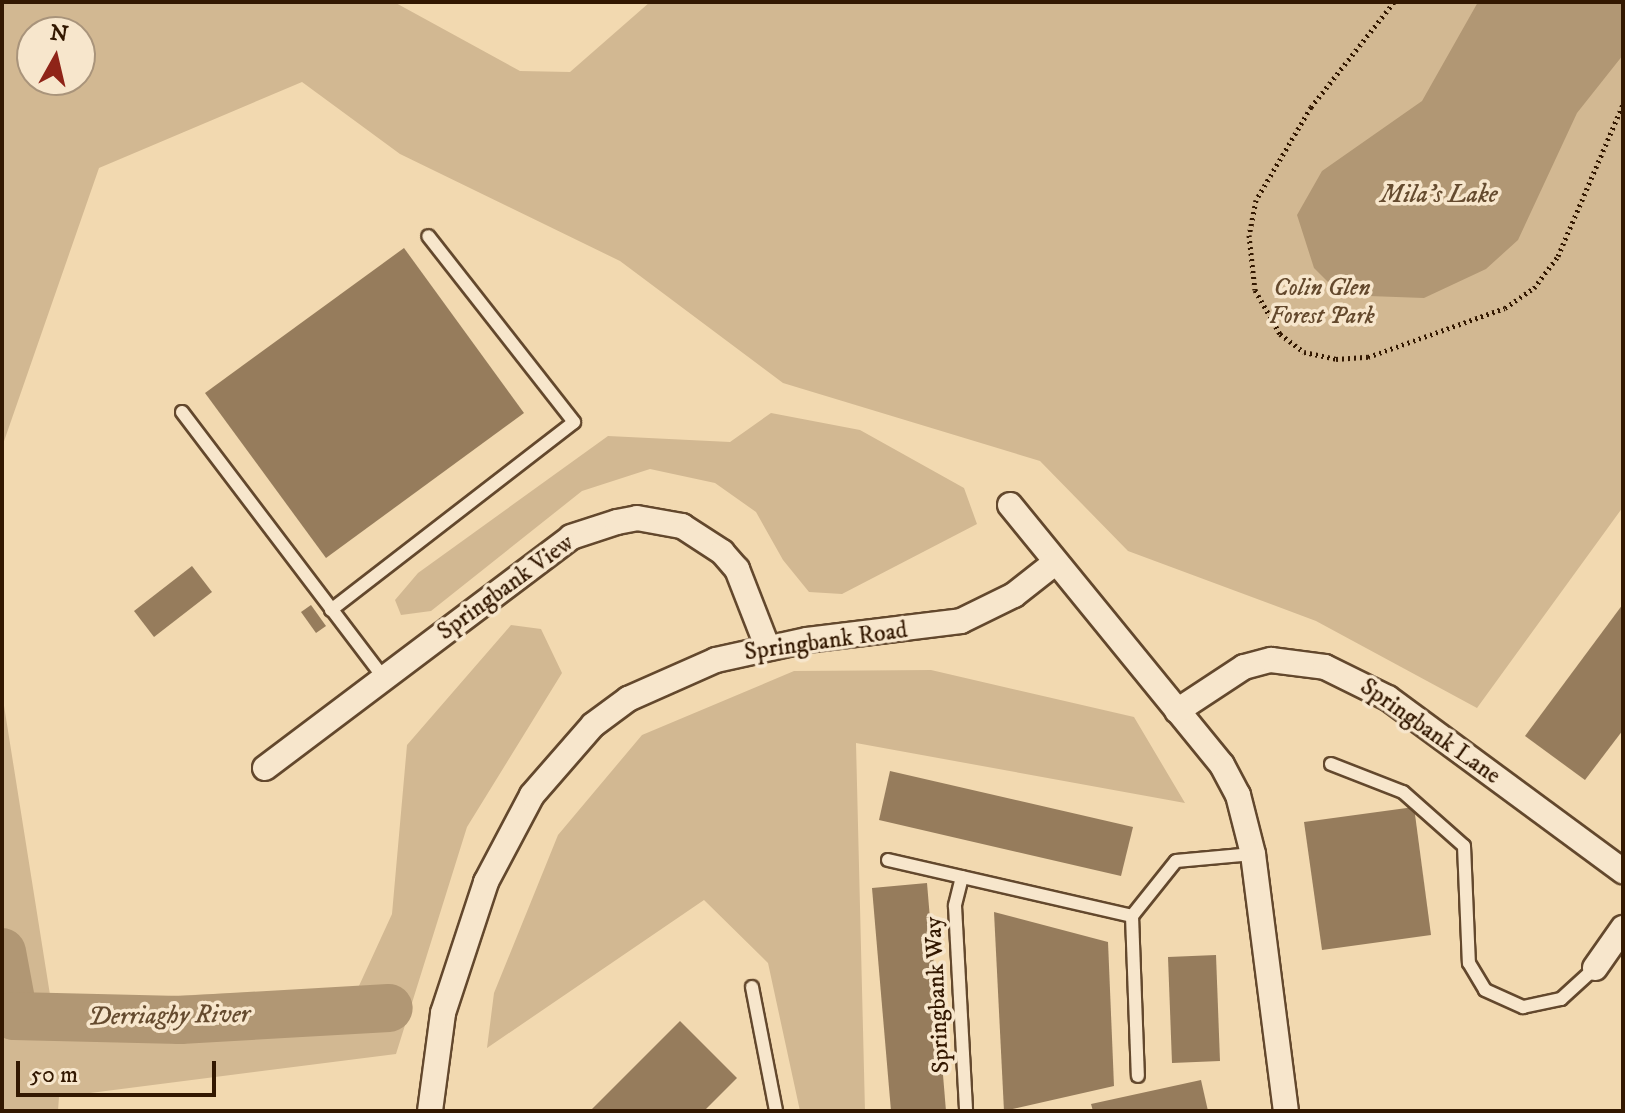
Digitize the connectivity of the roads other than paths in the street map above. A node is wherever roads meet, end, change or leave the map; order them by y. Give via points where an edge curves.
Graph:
1 (428, 236) dead end
2 (182, 412) dead end
3 (1010, 505) dead end
4 (1056, 562) junction
5 (331, 610) junction
6 (767, 646) junction
7 (384, 678) junction
8 (1177, 711) junction
9 (1331, 764) dead end
10 (265, 768) dead end
11 (1253, 854) junction
12 (888, 860) dead end
13 (1623, 871) edge
14 (962, 877) junction
15 (1132, 916) junction
16 (1623, 928) edge
17 (1595, 968) joint
18 (752, 987) dead end
19 (1138, 1076) dead end
20 (430, 1111) edge
21 (776, 1111) edge
22 (966, 1111) edge
23 (1286, 1111) edge

1 - 5 lane via 574,422
2 - 5 lane
3 - 4 street
4 - 6 street, Springbank Road via 1014,595 961,621
4 - 8 street
5 - 7 lane
6 - 7 street, Springbank View via 737,569 722,552 682,526 637,518 571,537
6 - 20 street, Springbank Road via 673,675 628,699 564,753 532,795 486,882 455,965
7 - 10 street, Springbank View
8 - 11 street via 1222,765 1238,795
8 - 13 street, Springbank Lane via 1244,667 1286,661 1338,672 1388,698
9 - 17 lane via 1403,792 1464,846 1469,963 1485,990 1523,1007 1561,999
11 - 15 lane via 1176,861
11 - 23 street
12 - 14 lane
14 - 15 lane
14 - 22 lane, Springbank Way via 955,906
15 - 19 lane
16 - 17 street
18 - 21 lane

